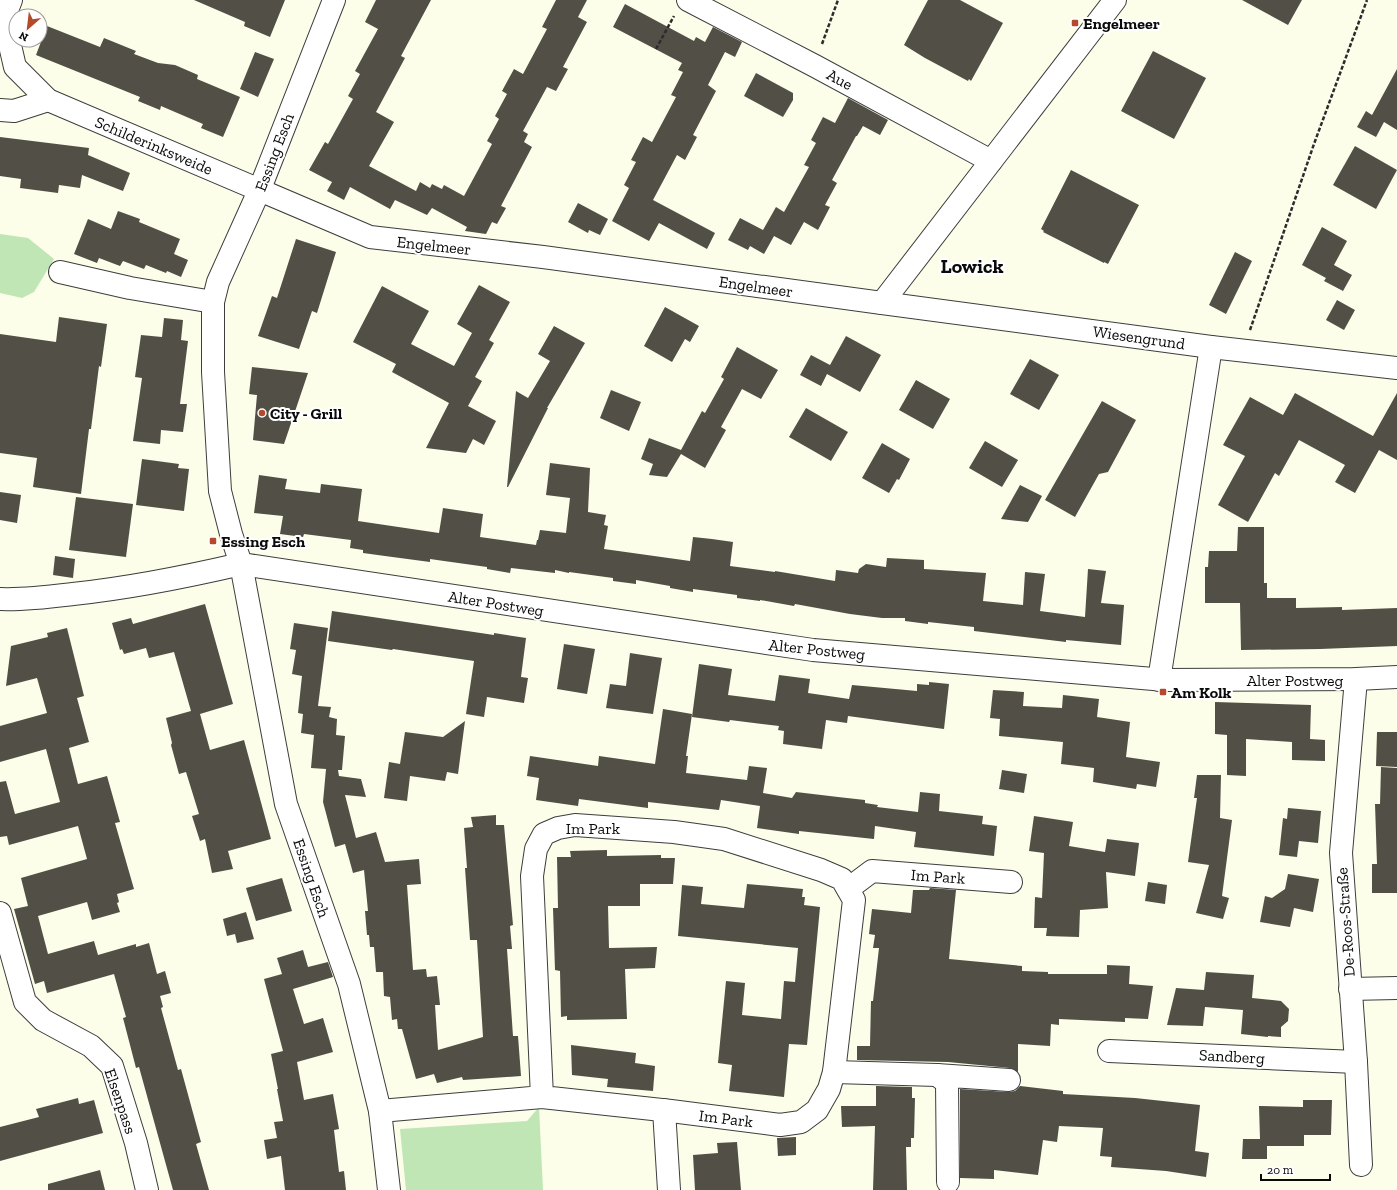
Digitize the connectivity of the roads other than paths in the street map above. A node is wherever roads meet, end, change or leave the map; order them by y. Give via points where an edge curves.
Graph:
1 (11, 0) edge
2 (334, 0) edge
3 (1115, 0) edge
4 (682, 7) edge
5 (48, 100) junction
6 (0, 110) edge
7 (991, 161) junction
8 (259, 191) junction
9 (60, 272) dead end
10 (213, 302) junction
11 (882, 303) junction
12 (1211, 347) junction
13 (1397, 368) edge
14 (241, 564) junction
15 (0, 598) edge
16 (1397, 677) edge
17 (1356, 679) junction
18 (1159, 680) junction
19 (1011, 882) dead end
20 (848, 889) junction
21 (0, 913) edge
22 (1397, 988) edge
23 (1350, 989) junction
24 (1109, 1051) dead end
25 (1356, 1062) junction
26 (834, 1072) junction
27 (937, 1075) junction
28 (1010, 1080) dead end
29 (542, 1097) junction
30 (664, 1110) junction
31 (380, 1111) junction
32 (1361, 1165) dead end
33 (948, 1182) dead end
34 (147, 1190) edge
35 (389, 1190) edge
36 (669, 1190) edge

1 - 5 street, Schilderinksweide via 6,13 16,67
2 - 8 street, Essing Esch
3 - 7 street
4 - 7 street, Aue via 815,66
5 - 6 street via 14,111
5 - 8 street, Schilderinksweide
7 - 11 street
8 - 10 street, Essing Esch via 218,282
8 - 11 street, Engelmeer via 370,237 543,257
9 - 10 street via 130,288
10 - 14 street, Essing Esch via 213,372 220,491
11 - 12 street, Wiesengrund
12 - 13 street, Wiesengrund
12 - 18 street
14 - 15 street via 167,581 99,591 20,600
14 - 18 street, Alter Postweg via 813,650
14 - 31 street, Essing Esch via 286,804 349,984
16 - 17 street, Alter Postweg
17 - 18 street, Alter Postweg
17 - 23 street, De-Roos-Straße via 1341,853
19 - 20 street, Im Park via 872,871
20 - 26 street, Im Park via 854,900
20 - 29 street, Im Park via 842,879 821,870 724,839 674,832 575,825 544,834 536,850 532,876
21 - 34 street, Elsenpass via 25,1002 43,1020 91,1046 112,1066 136,1143
22 - 23 street
23 - 25 street, De-Roos-Straße
24 - 25 street, Sandberg
25 - 32 street, De-Roos-Straße
26 - 27 street
26 - 30 street, Im Park via 829,1089 817,1110 801,1122 780,1125
27 - 28 street
27 - 33 street via 947,1083
29 - 30 street, Im Park
29 - 31 street, Im Park
30 - 36 street
31 - 35 street, Essing Esch

